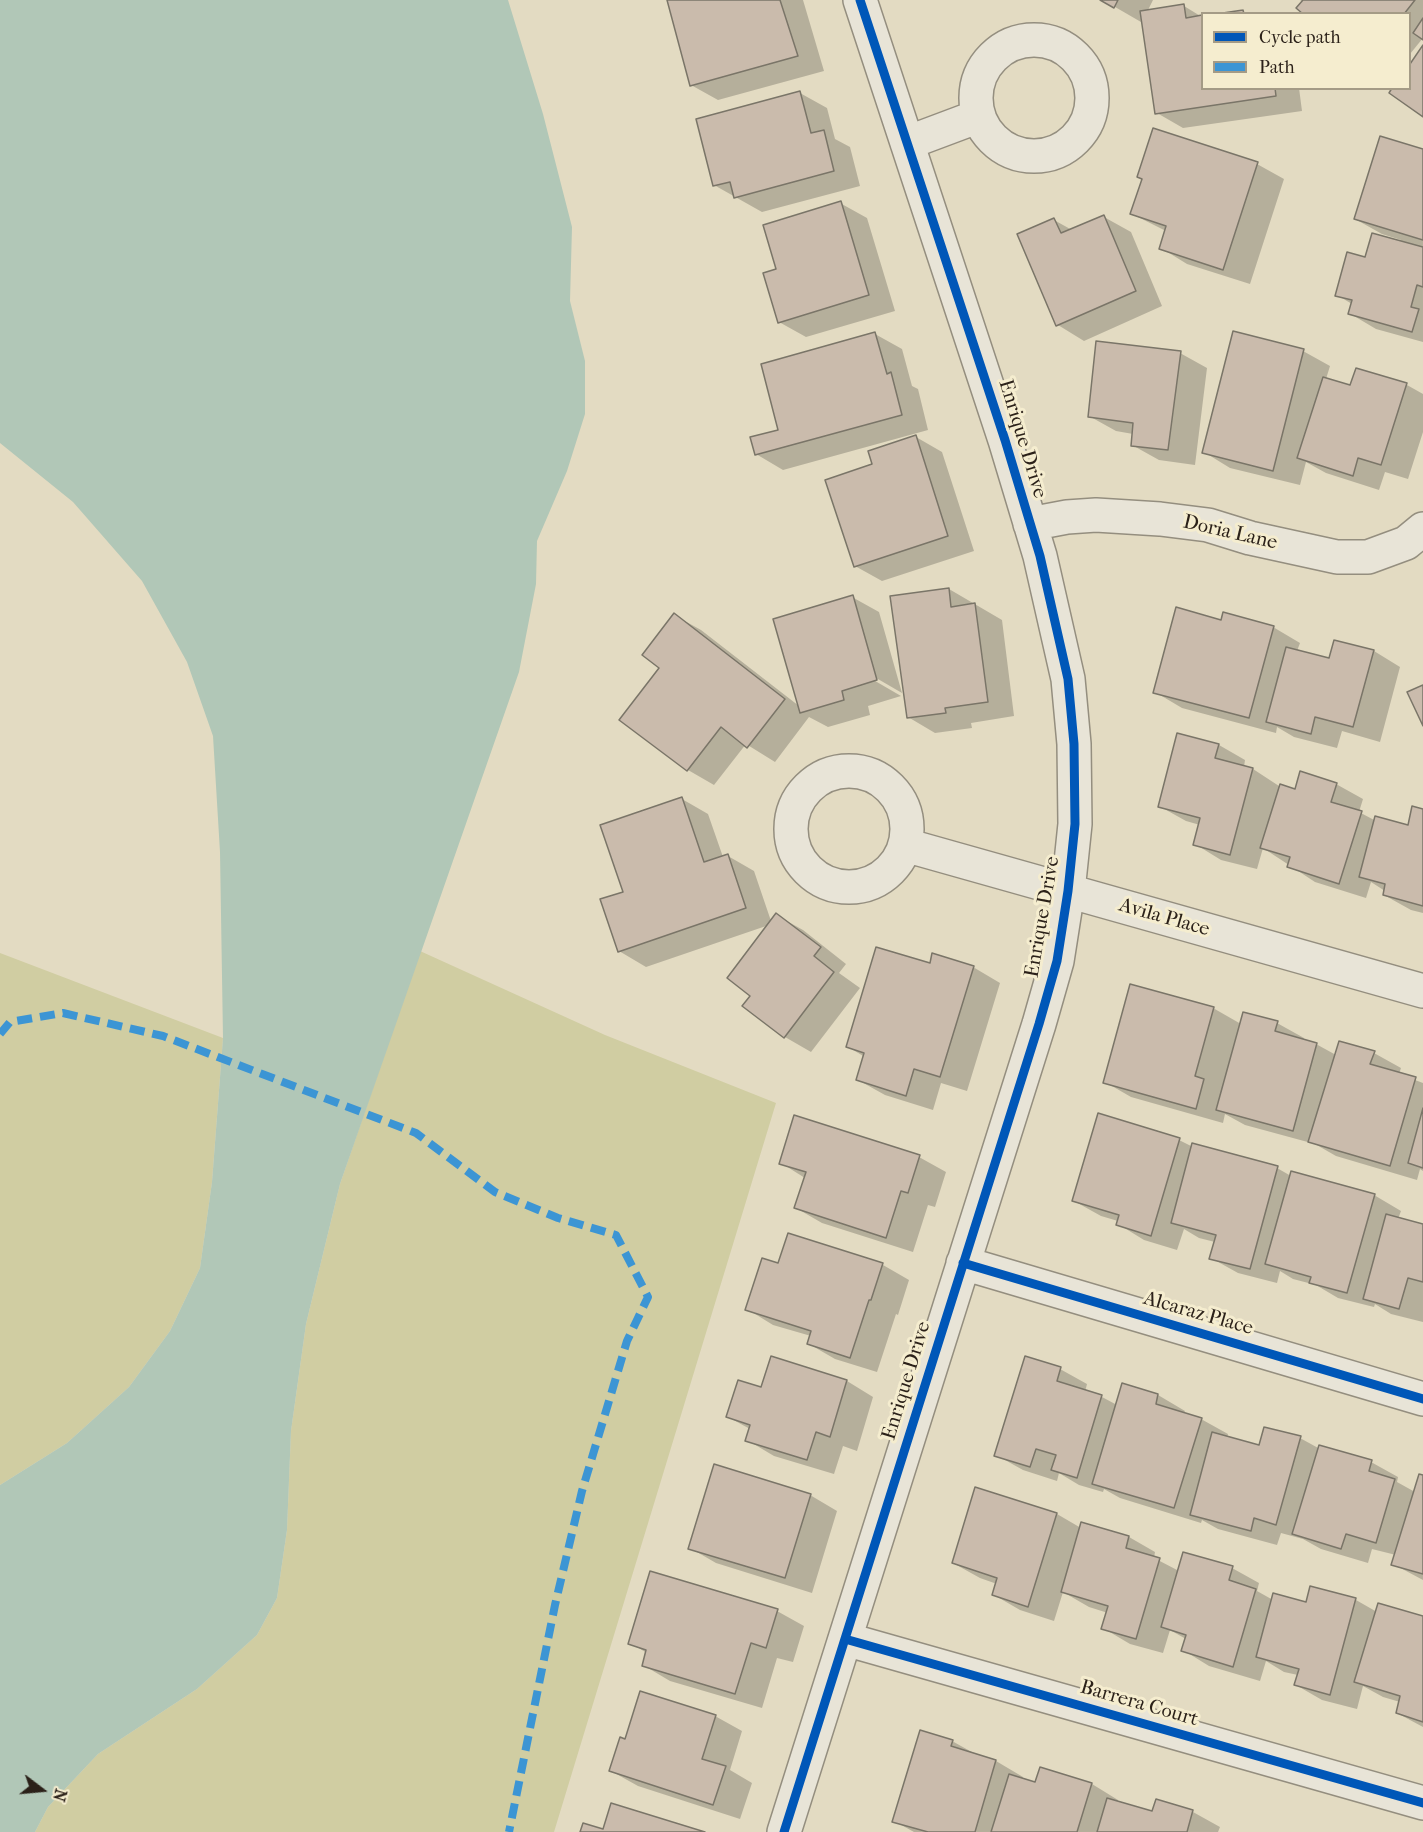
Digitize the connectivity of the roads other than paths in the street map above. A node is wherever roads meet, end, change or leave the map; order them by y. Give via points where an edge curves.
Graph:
1 (860, 0) edge
2 (979, 116) dead end
3 (907, 143) junction
4 (1030, 524) junction
5 (1423, 529) edge
6 (905, 845) dead end
7 (1068, 891) junction
8 (1423, 991) edge
9 (963, 1263) junction
10 (1423, 1399) edge
11 (845, 1639) junction
12 (1423, 1803) edge
13 (784, 1832) edge

1 - 3 street, Enrique Drive
2 - 3 street
3 - 4 street, Enrique Drive
4 - 5 street, Doria Lane via 1096,515 1160,519 1208,525 1337,556 1368,557 1406,543
4 - 7 street, Enrique Drive via 1068,680 1075,824
6 - 7 street, Avila Place
7 - 8 street, Avila Place
7 - 9 street, Enrique Drive via 1057,961
9 - 10 street, Alcaraz Place
9 - 11 street, Enrique Drive
11 - 12 street, Barrera Court
11 - 13 street, Enrique Drive

